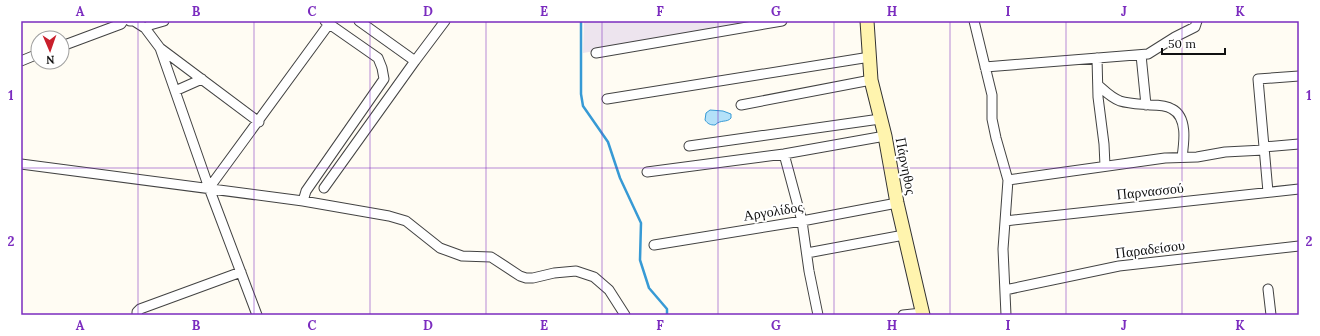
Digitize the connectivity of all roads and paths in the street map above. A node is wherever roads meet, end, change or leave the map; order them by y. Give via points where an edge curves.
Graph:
1 (123, 21) edge
2 (130, 21) edge
3 (164, 21) edge
4 (359, 21) edge
5 (445, 21) edge
6 (782, 21) edge
7 (867, 21) edge
8 (974, 21) edge
9 (1197, 21) edge
10 (327, 22) edge
11 (145, 28) junction
12 (70, 43) edge
13 (160, 48) junction
14 (596, 53) dead end
15 (1141, 55) junction
16 (870, 57) junction
17 (1097, 58) junction
18 (415, 61) junction
19 (985, 67) junction
20 (1299, 76) edge
21 (202, 79) junction
22 (871, 80) junction
23 (1098, 85) junction
24 (175, 91) junction
25 (607, 99) dead end
26 (741, 105) dead end
27 (1146, 105) junction
28 (880, 119) junction
29 (258, 122) junction
30 (885, 136) junction
31 (1299, 144) edge
32 (689, 146) dead end
33 (1264, 148) junction
34 (784, 154) junction
35 (1182, 157) junction
36 (21, 164) edge
37 (1105, 166) junction
38 (647, 172) dead end
39 (1008, 180) junction
40 (210, 188) junction
41 (324, 188) dead end
42 (1299, 189) edge
43 (1268, 192) junction
44 (303, 201) junction
45 (897, 203) junction
46 (802, 221) junction
47 (1005, 221) junction
48 (904, 235) junction
49 (654, 245) dead end
50 (1299, 246) edge
51 (807, 253) junction
52 (241, 272) junction
53 (1268, 289) dead end
54 (1005, 290) junction
55 (923, 314) edge
56 (137, 315) edge
57 (257, 315) edge
58 (625, 315) edge
59 (818, 315) edge
60 (903, 315) edge
61 (1006, 315) edge
62 (1271, 315) edge

1 - 12 street
2 - 11 street
3 - 11 street via 150,24
4 - 18 street
5 - 18 street
6 - 14 street
7 - 16 main road, Πάρνηθος
8 - 19 street
9 - 15 street via 1195,27 1148,54
10 - 29 street
10 - 44 street via 378,58 384,79 306,192
11 - 13 street
13 - 21 street
13 - 24 street
15 - 17 street
15 - 27 street
16 - 22 main road, Πάρνηθος
16 - 25 street
17 - 19 street
17 - 23 street
18 - 41 street
19 - 39 street via 992,95 992,119
20 - 33 street via 1258,79
21 - 24 street
21 - 29 street
22 - 26 street
22 - 28 main road, Πάρνηθος
23 - 27 street via 1110,96 1121,101
23 - 37 street
24 - 40 street
27 - 35 street via 1165,106 1178,114 1184,137
28 - 30 main road, Πάρνηθος
28 - 32 street
29 - 40 street
30 - 34 street
30 - 45 main road, Πάρνηθος
31 - 33 street
33 - 35 street
33 - 43 street
34 - 38 street
34 - 46 street
35 - 37 street
36 - 40 street
37 - 39 street
39 - 47 street
40 - 44 street
40 - 52 street
42 - 43 street, Παρνασσού
43 - 47 street, Παρνασσού
44 - 58 street via 406,221 440,248 467,257 491,257 526,278 576,271 594,277 609,290
45 - 46 street, Αργολίδος
45 - 48 main road, Πάρνηθος
46 - 49 street, Αργολίδος
46 - 51 street
47 - 54 street
48 - 51 street
48 - 55 main road, Πάρνηθος
50 - 54 street, Παραδείσου via 1119,266
51 - 59 street
52 - 56 street via 140,309
52 - 57 street
53 - 62 street
54 - 61 street
55 - 60 street

